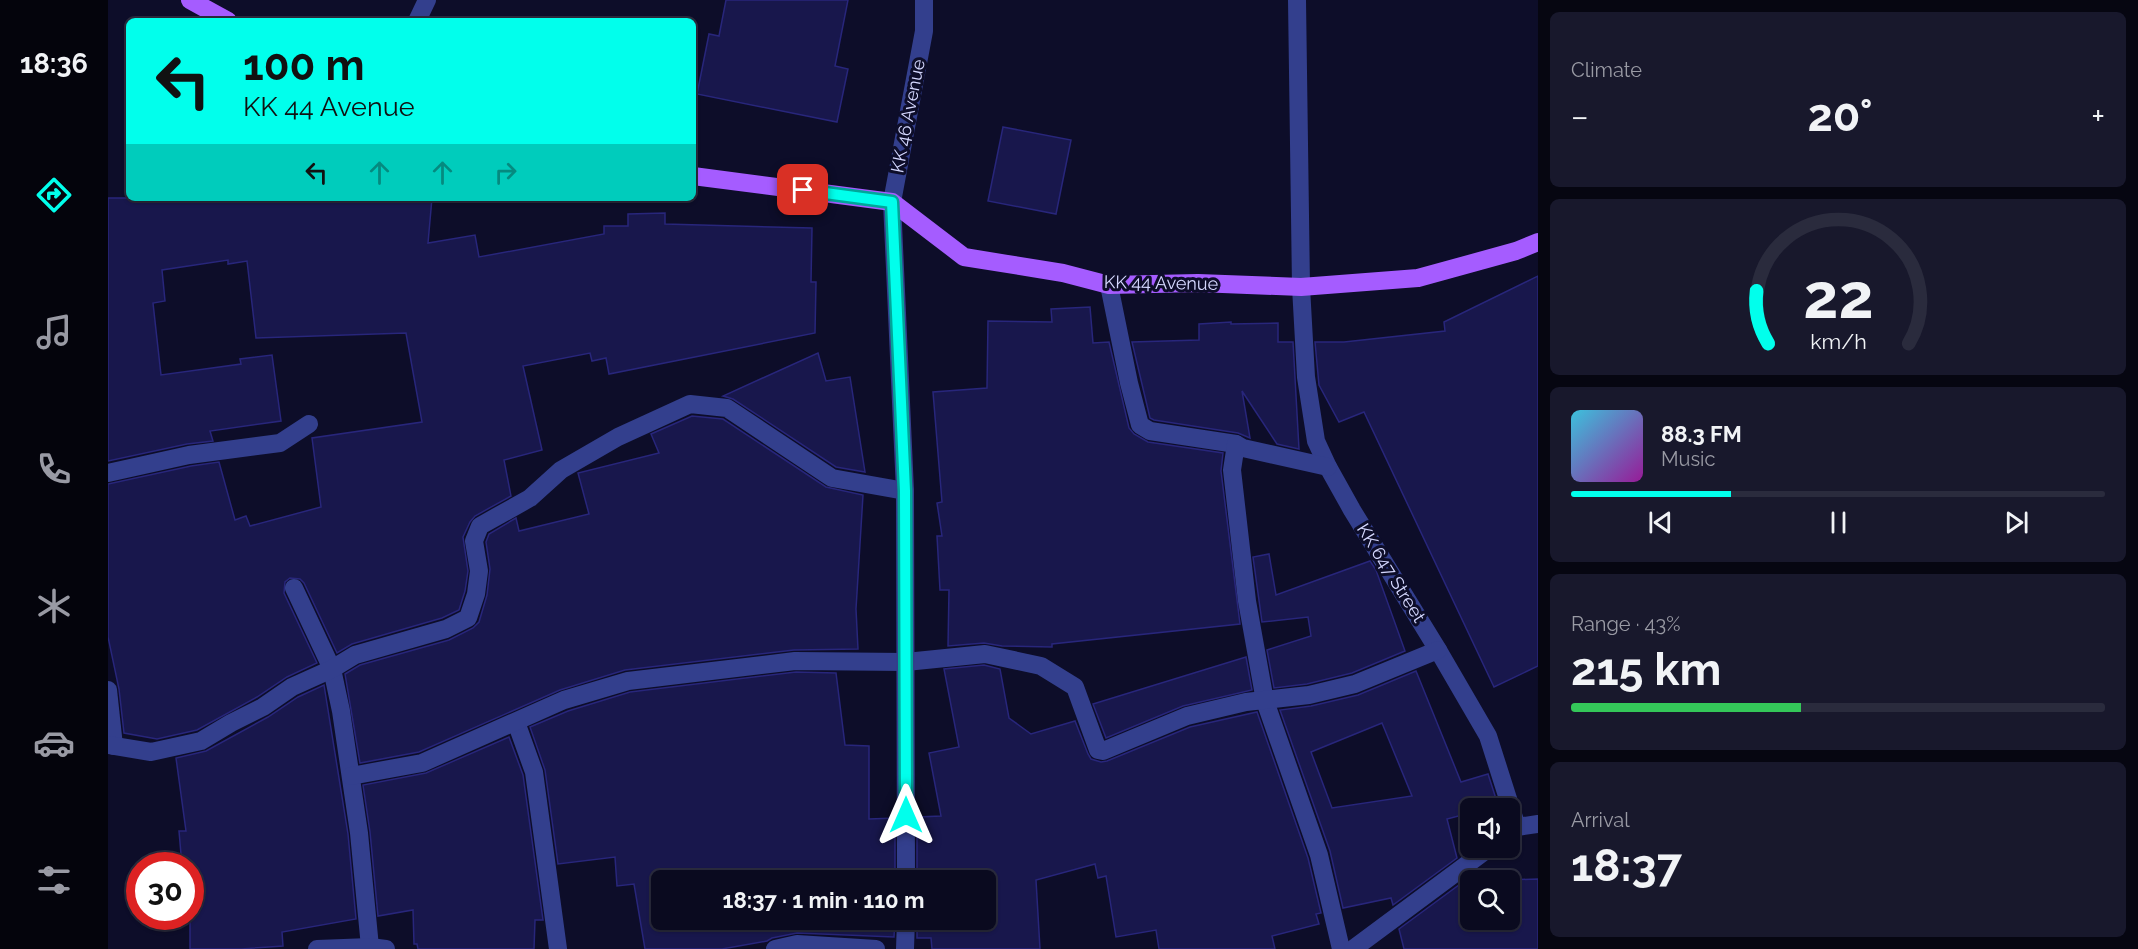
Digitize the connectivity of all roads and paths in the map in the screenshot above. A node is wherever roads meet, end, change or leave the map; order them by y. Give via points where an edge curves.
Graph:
1 (190, 0) edge
2 (427, 0) edge
3 (924, 0) edge
4 (1297, 0) edge
5 (223, 18) edge
6 (418, 18) edge
7 (696, 176) edge
8 (892, 202) junction
9 (1538, 242) edge
10 (1108, 285) junction
11 (1301, 287) junction
12 (309, 424) dead end
13 (1236, 444) junction
14 (1328, 467) junction
15 (108, 473) edge
16 (905, 491) junction
17 (294, 588) dead end
18 (1438, 650) junction
19 (906, 662) junction
20 (332, 669) junction
21 (108, 690) edge
22 (1265, 702) junction
23 (516, 722) junction
24 (111, 745) edge
25 (351, 776) junction
26 (1504, 798) edge
27 (1538, 824) edge
28 (1520, 828) edge
29 (1476, 858) edge
30 (906, 870) edge
31 (906, 930) edge
32 (378, 948) edge
33 (317, 949) edge
34 (558, 949) edge
35 (775, 949) edge
36 (876, 949) edge
37 (905, 949) edge
38 (1341, 949) edge
39 (1353, 949) edge

1 - 5 main road
2 - 6 street
3 - 8 street, KK 46 Avenue via 924,31
4 - 11 street, KK 647 Street
7 - 8 main road, KK 44 Avenue
8 - 10 main road, KK 44 Avenue via 964,257
8 - 16 street, KK 46 Avenue
9 - 11 main road, KK 44 Avenue via 1418,278
10 - 11 main road, KK 44 Avenue
10 - 13 street via 1140,425 1150,431
11 - 14 street, KK 647 Street via 1306,377 1316,441
12 - 15 street via 280,443 189,455
13 - 14 street
13 - 22 street via 1232,470 1247,601
14 - 18 street, KK 647 Street
16 - 19 street, KK 46 Avenue
16 - 20 street via 832,478 727,408 690,404 618,437 561,470 530,498 480,526 474,541 479,571 468,618 446,629 356,655
17 - 20 street
18 - 22 street via 1355,684
18 - 26 street, KK 647 Street via 1488,736
19 - 22 street via 985,654 1041,666 1075,687 1098,750 1103,751 1187,716 1246,702
19 - 23 street via 795,662 628,681 564,700
19 - 30 street, KK 46 Avenue
20 - 24 street via 292,687 201,741 151,752
20 - 25 street
21 - 24 street
22 - 38 street via 1319,855
23 - 25 street via 422,763
23 - 34 street via 534,772
25 - 32 street
27 - 28 street, KK 647 Street
29 - 39 street
31 - 37 street
32 - 33 street
35 - 36 street via 797,944

